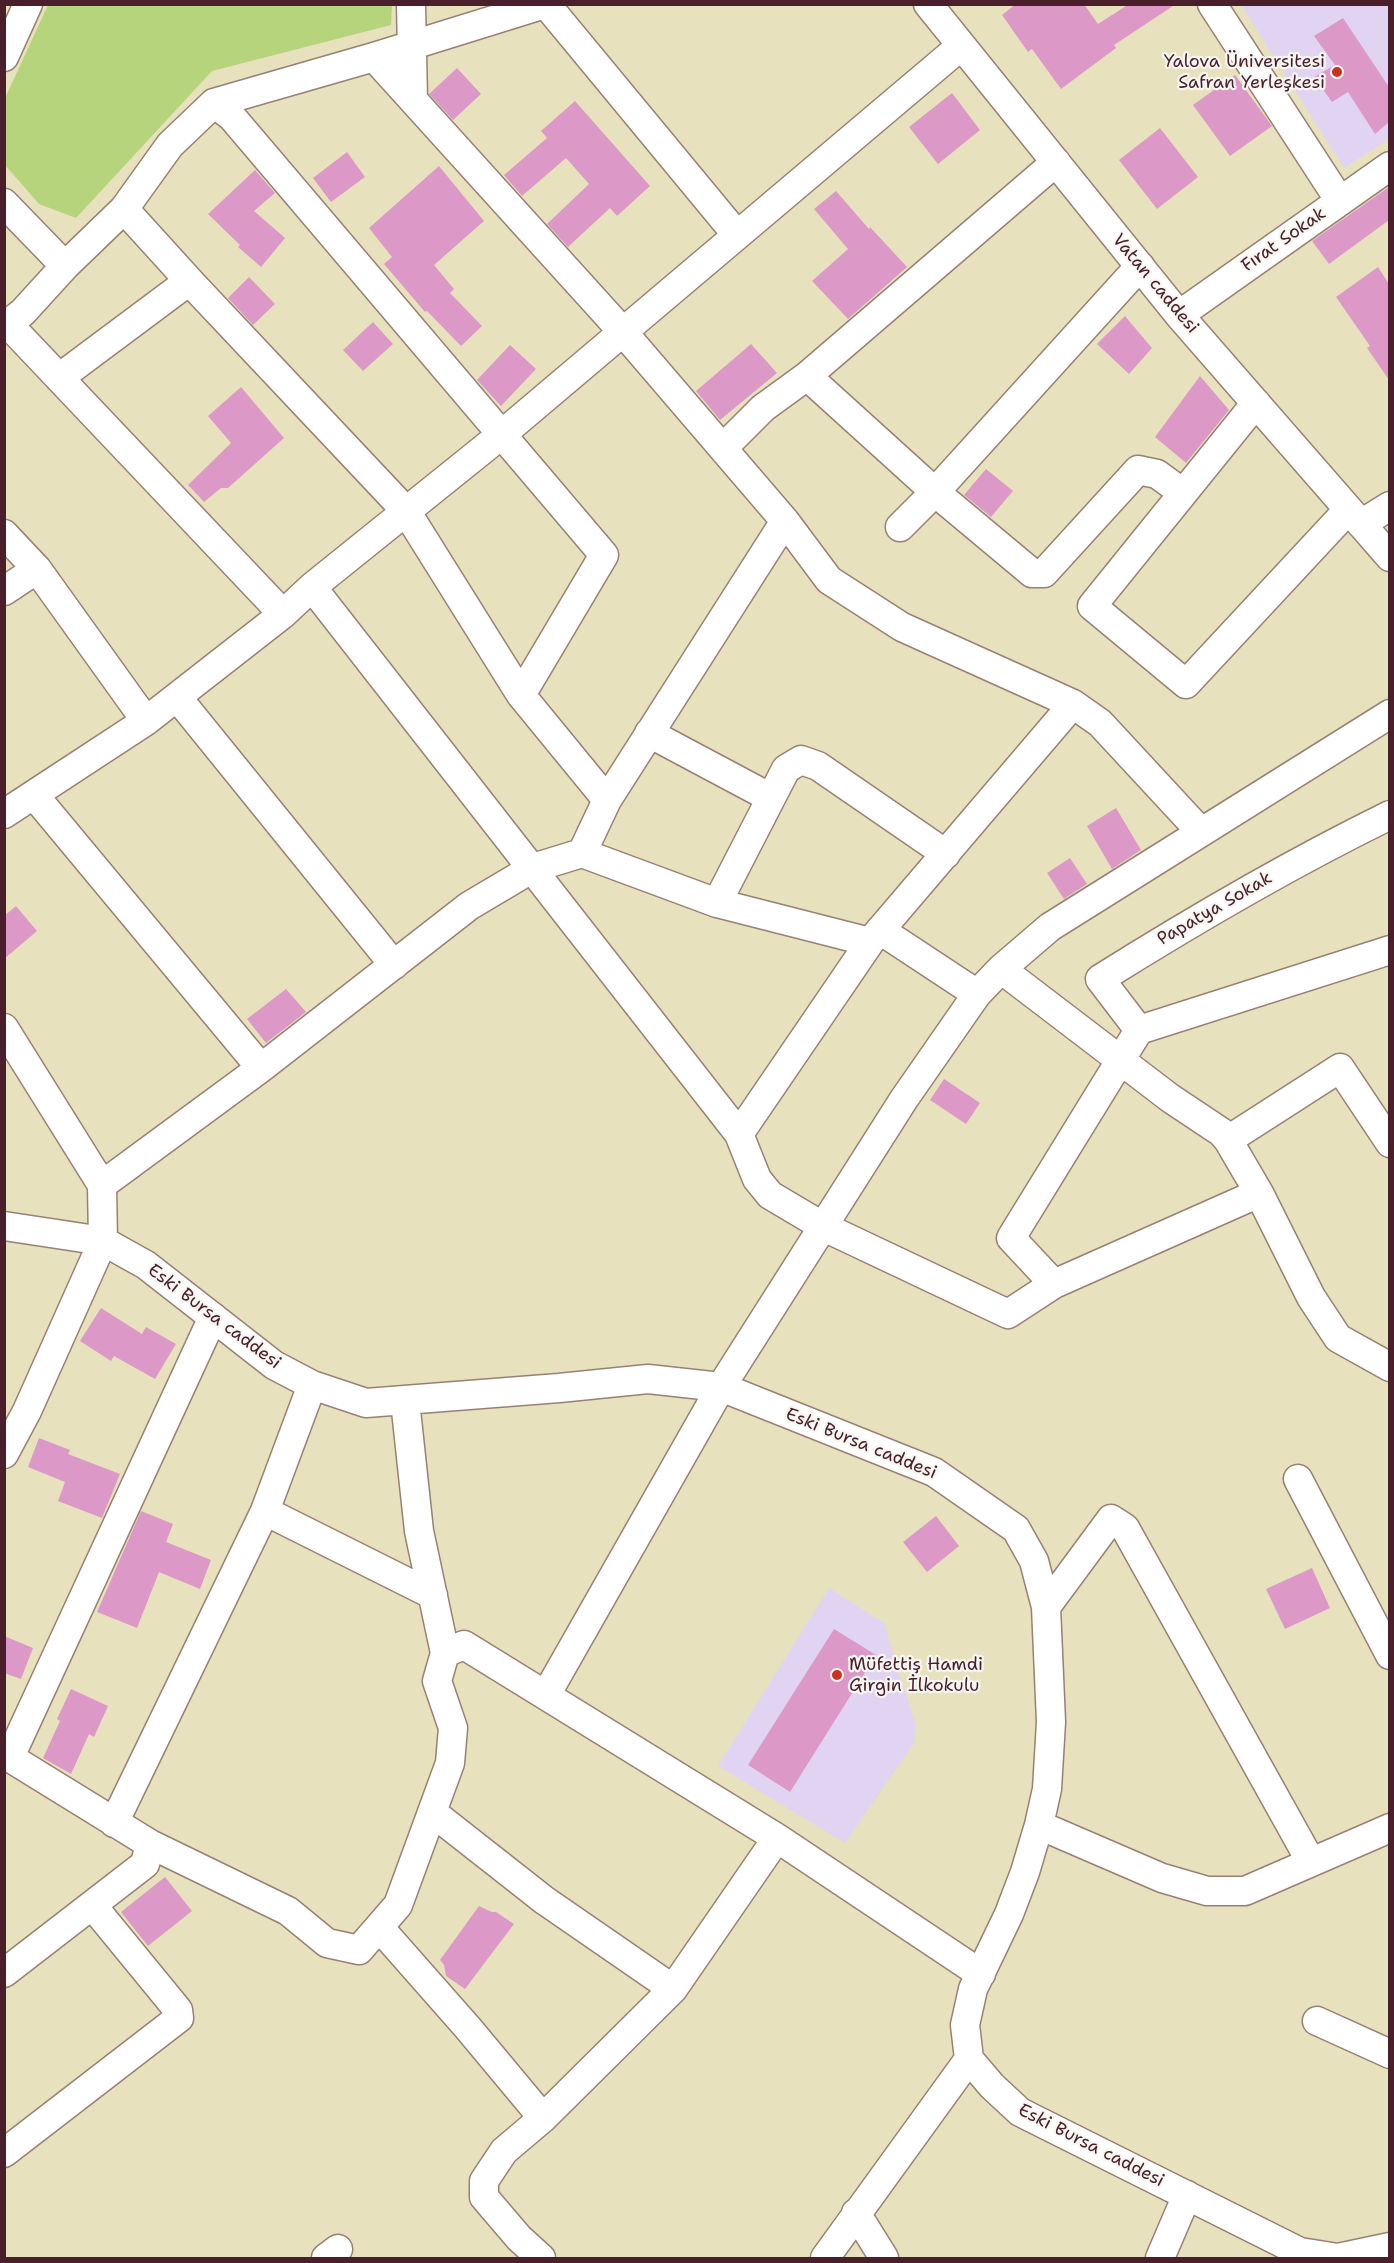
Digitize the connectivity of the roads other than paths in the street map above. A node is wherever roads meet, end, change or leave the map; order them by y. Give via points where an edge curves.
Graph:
1 (28, 4) edge
2 (411, 4) edge
3 (545, 4) edge
4 (1212, 4) edge
5 (938, 8) edge
6 (412, 46) junction
7 (961, 46) junction
8 (4, 57) edge
9 (374, 57) junction
10 (413, 100) junction
11 (214, 103) junction
12 (1056, 162) junction
13 (1389, 166) edge
14 (1340, 201) junction
15 (4, 203) edge
16 (124, 209) junction
17 (738, 235) junction
18 (65, 266) junction
19 (1140, 266) junction
20 (189, 281) junction
21 (1179, 315) junction
22 (6, 326) edge
23 (623, 332) junction
24 (807, 376) junction
25 (59, 378) junction
26 (1256, 403) junction
27 (501, 435) junction
28 (723, 448) junction
29 (935, 492) junction
30 (1183, 493) junction
31 (1389, 506) edge
32 (406, 511) junction
33 (1355, 517) junction
34 (785, 521) junction
35 (900, 527) dead end
36 (4, 534) edge
37 (1389, 557) edge
38 (37, 569) junction
39 (312, 587) junction
40 (4, 591) edge
41 (283, 614) junction
42 (520, 694) junction
43 (177, 697) junction
44 (1073, 704) junction
45 (1389, 714) edge
46 (146, 722) junction
47 (649, 733) junction
48 (34, 795) junction
49 (771, 798) junction
50 (607, 800) junction
51 (4, 814) edge
52 (1389, 815) edge
53 (1201, 832) junction
54 (582, 853) junction
55 (946, 854) junction
56 (532, 868) junction
57 (717, 903) junction
58 (875, 936) junction
59 (1389, 951) edge
60 (394, 965) junction
61 (1001, 969) junction
62 (977, 994) junction
63 (4, 1028) edge
64 (1139, 1030) junction
65 (1120, 1061) junction
66 (261, 1068) junction
67 (739, 1134) junction
68 (1389, 1139) edge
69 (1228, 1140) junction
70 (102, 1185) junction
71 (1259, 1193) junction
72 (4, 1226) edge
73 (824, 1227) junction
74 (103, 1241) junction
75 (1054, 1284) junction
76 (213, 1317) junction
77 (1389, 1367) edge
78 (312, 1385) junction
79 (721, 1387) junction
80 (405, 1401) junction
81 (16, 1406) edge
82 (4, 1454) edge
83 (1298, 1479) dead end
84 (265, 1511) junction
85 (433, 1595) junction
86 (1046, 1607) junction
87 (445, 1653) junction
88 (1389, 1655) edge
89 (546, 1695) junction
90 (7, 1755) edge
91 (432, 1812) junction
92 (114, 1823) junction
93 (1040, 1825) junction
94 (1389, 1828) edge
95 (777, 1838) junction
96 (150, 1844) junction
97 (1311, 1862) junction
98 (92, 1905) junction
99 (379, 1927) junction
100 (4, 1973) edge
101 (981, 1974) junction
102 (673, 1989) junction
103 (1317, 2021) dead end
104 (1389, 2054) edge
105 (969, 2059) junction
106 (543, 2118) junction
107 (4, 2153) edge
108 (1188, 2195) junction
109 (856, 2213) junction
110 (1263, 2247) edge
111 (1389, 2247) edge
112 (1358, 2256) edge
113 (541, 2259) edge
114 (825, 2259) edge
115 (884, 2259) edge
116 (1160, 2259) edge

1 - 8 street
2 - 6 street
3 - 6 street
3 - 17 street
4 - 14 street
5 - 7 street, Vatan caddesi
6 - 9 street
6 - 10 street
7 - 12 street, Vatan caddesi
7 - 17 street
9 - 10 street
9 - 11 street
10 - 23 street
11 - 16 street via 170,145
11 - 27 street via 240,126
12 - 19 street, Vatan caddesi
12 - 24 street
13 - 14 street, Fırat Sokak
14 - 21 street, Fırat Sokak
15 - 18 street
16 - 18 street
16 - 20 street
17 - 23 street
18 - 22 street
19 - 21 street, Vatan caddesi
19 - 29 street
20 - 25 street
20 - 32 street
21 - 26 street, Vatan caddesi
22 - 25 street
23 - 27 street
23 - 28 street
24 - 28 street via 763,408
24 - 29 street
25 - 41 street
26 - 30 street
26 - 33 street, Vatan caddesi
27 - 32 street
27 - 42 street via 604,555
28 - 34 street
29 - 30 street via 1032,573 1044,573 1138,470 1157,474
29 - 35 street
30 - 33 street via 1092,606 1186,684
31 - 33 street
32 - 39 street
32 - 42 street
33 - 37 street, Vatan caddesi
34 - 44 street via 829,580 902,627
34 - 47 street
36 - 38 street
38 - 40 street
38 - 46 street
39 - 41 street
39 - 56 street
41 - 43 street
42 - 50 street
43 - 46 street
43 - 60 street
44 - 53 street via 1100,723
44 - 55 street
45 - 53 street
46 - 48 street
47 - 49 street
47 - 50 street
48 - 51 street
48 - 66 street
49 - 55 street via 786,769 801,760 818,766
49 - 57 street
50 - 54 street
52 - 64 street, Papatya Sokak via 1232,898 1100,979
53 - 61 street via 1050,927
54 - 56 street
54 - 57 street
55 - 58 street
56 - 60 street via 469,906
56 - 67 street
57 - 58 street
58 - 62 street
58 - 67 street
59 - 64 street
60 - 66 street
61 - 62 street
61 - 65 street
62 - 73 street via 904,1099
63 - 70 street
64 - 65 street
65 - 69 street
65 - 75 street via 1011,1238
66 - 70 street
67 - 73 street via 757,1179 770,1195
68 - 69 street via 1340,1068
69 - 71 street
70 - 74 street
71 - 75 street
71 - 77 street via 1311,1297 1338,1338
72 - 74 street, Eski Bursa caddesi
73 - 75 street via 1008,1314
73 - 79 street
74 - 76 street, Eski Bursa caddesi via 146,1265
74 - 81 street
76 - 78 street, Eski Bursa caddesi via 274,1365
76 - 90 street
78 - 80 street, Eski Bursa caddesi via 366,1403
78 - 84 street
79 - 80 street, Eski Bursa caddesi via 648,1379
79 - 86 street, Eski Bursa caddesi via 934,1472 1016,1529 1034,1561
79 - 89 street
80 - 85 street via 419,1531
81 - 82 street
83 - 88 street
84 - 85 street
84 - 92 street
85 - 87 street
86 - 93 street, Eski Bursa caddesi via 1051,1722 1047,1789
86 - 97 street via 1111,1519 1125,1528
87 - 89 street via 464,1645
87 - 91 street via 437,1681 453,1728 450,1763
89 - 95 street
90 - 92 street
91 - 99 street via 398,1905
91 - 102 street via 544,1900
92 - 96 street
93 - 97 street via 1162,1878 1207,1891 1245,1891
93 - 101 street, Eski Bursa caddesi via 1009,1914
94 - 97 street
95 - 101 street
95 - 102 street
96 - 98 street via 145,1864
96 - 99 street via 288,1911 327,1943 359,1950
98 - 100 street
98 - 107 street via 178,2010 179,2018
99 - 106 street
101 - 105 street, Eski Bursa caddesi via 973,1989 965,2025
102 - 106 street
103 - 104 street
105 - 108 street, Eski Bursa caddesi via 1020,2112
105 - 109 street
106 - 113 street via 504,2151 484,2181 483,2197
108 - 110 street, Eski Bursa caddesi
108 - 116 street
109 - 114 street
109 - 115 street
110 - 112 street, Eski Bursa caddesi via 1338,2258
111 - 112 street, Eski Bursa caddesi

